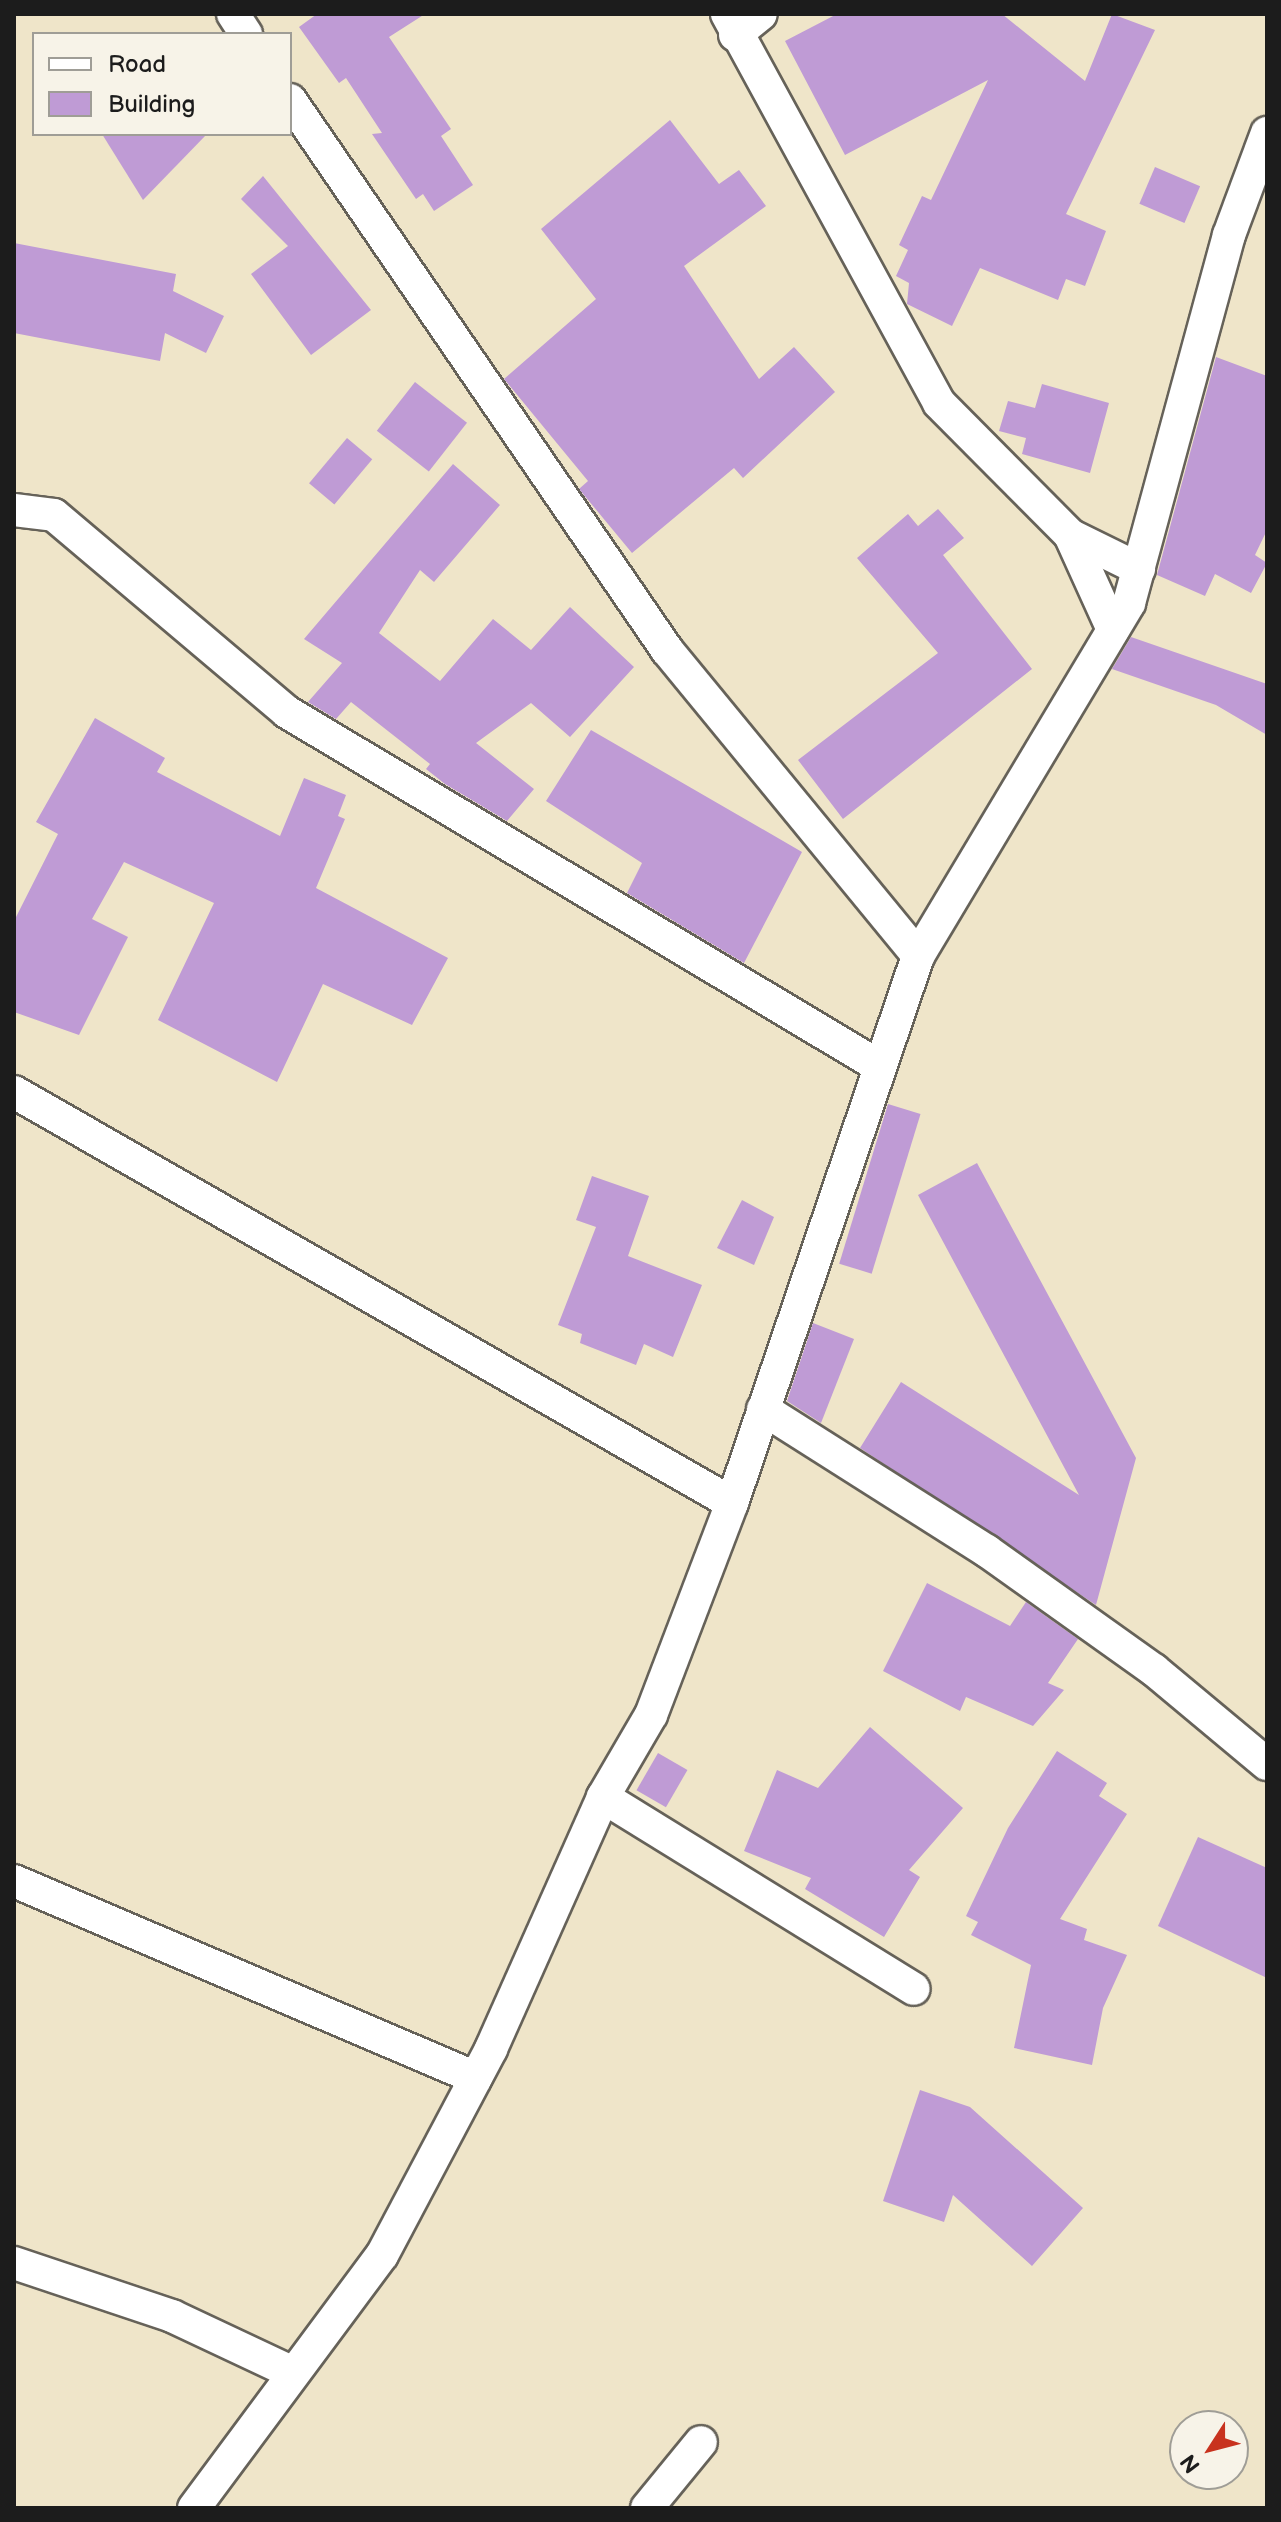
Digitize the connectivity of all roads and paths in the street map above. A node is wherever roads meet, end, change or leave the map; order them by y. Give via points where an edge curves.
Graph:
1 (233, 14) edge
2 (761, 14) edge
3 (731, 25) edge
4 (245, 32) edge
5 (292, 103) edge
6 (1267, 133) edge
7 (14, 510) edge
8 (1070, 535) junction
9 (1139, 569) junction
10 (1113, 630) junction
11 (918, 956) junction
12 (879, 1066) junction
13 (14, 1092) edge
14 (763, 1409) junction
15 (732, 1503) junction
16 (1267, 1764) edge
17 (603, 1797) junction
18 (14, 1881) edge
19 (914, 1989) dead end
20 (476, 2078) junction
21 (14, 2263) edge
22 (293, 2373) junction
23 (701, 2442) dead end
24 (194, 2508) edge
25 (647, 2508) edge

1 - 4 street
2 - 3 street
3 - 8 street via 939,403
5 - 11 street via 667,650
6 - 9 street via 1229,235
7 - 12 street via 54,515 287,712
8 - 9 street
8 - 10 street
9 - 10 street
10 - 11 street
11 - 12 street
12 - 14 street
13 - 15 street
14 - 15 street
14 - 16 street via 987,1551 1154,1670
15 - 17 street via 651,1715
17 - 19 street
17 - 20 street
18 - 20 street
20 - 22 street via 382,2255
21 - 22 street via 172,2316
22 - 24 street
23 - 25 street

